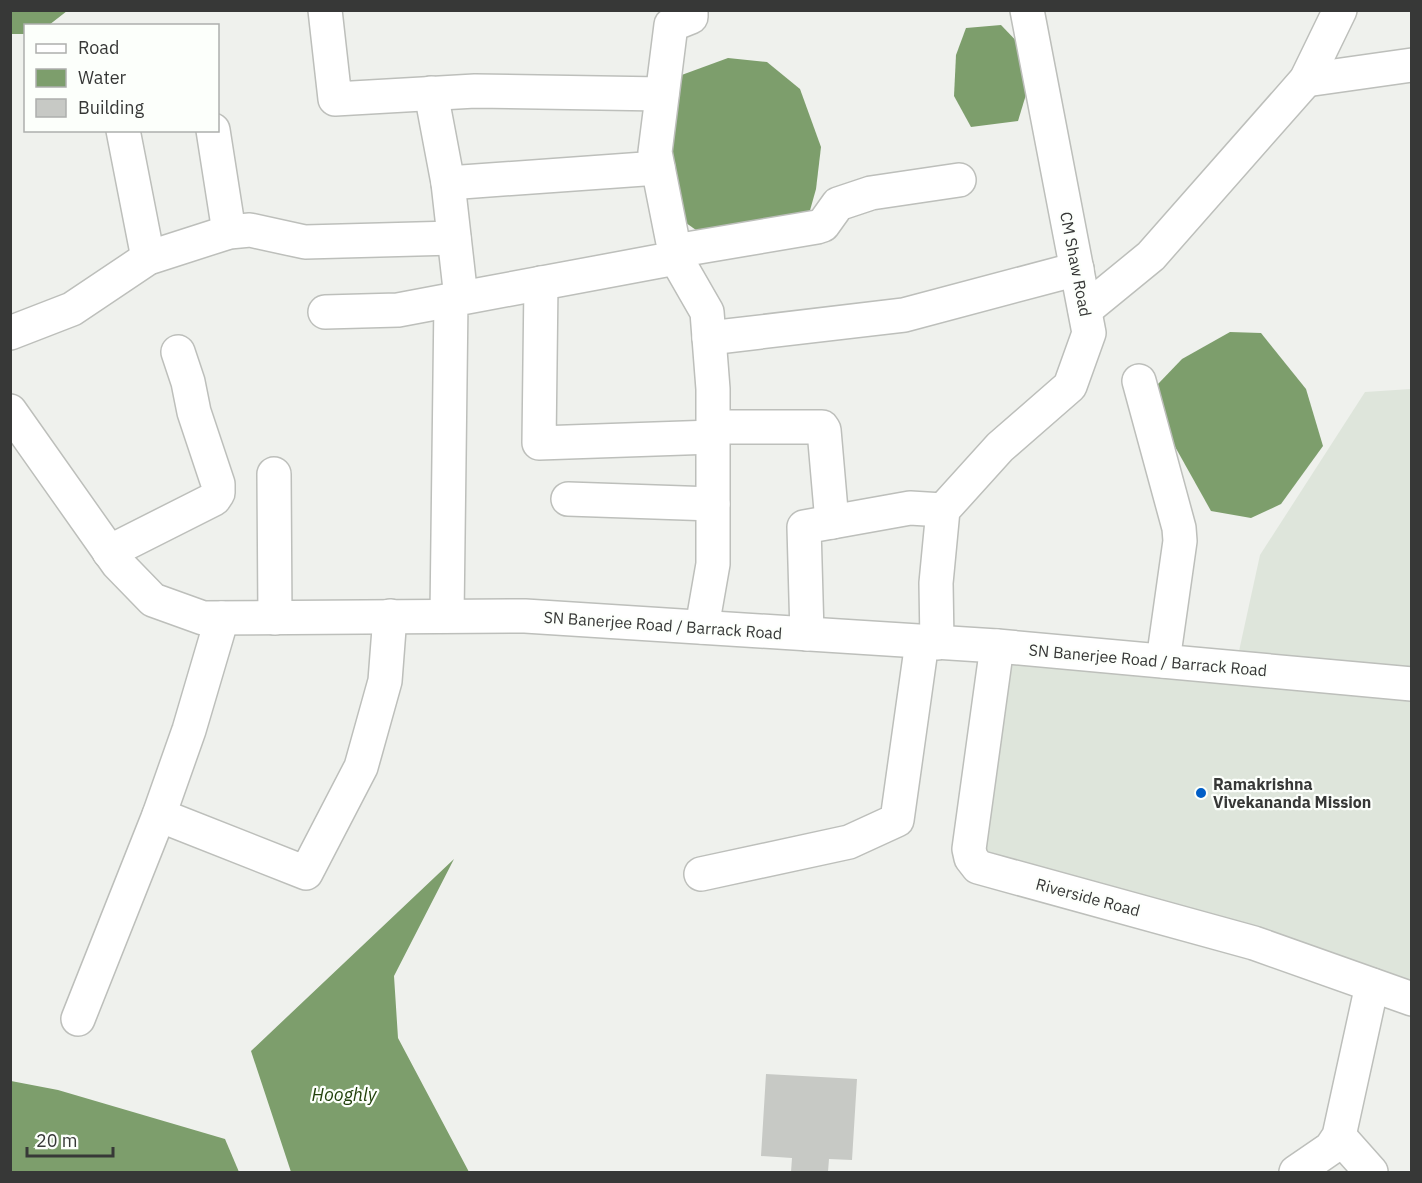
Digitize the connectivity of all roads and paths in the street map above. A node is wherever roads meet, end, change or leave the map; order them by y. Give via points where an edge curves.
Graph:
1 (325, 10) edge
2 (692, 10) edge
3 (1027, 10) edge
4 (1340, 10) edge
5 (1412, 65) edge
6 (1306, 80) junction
7 (431, 93) junction
8 (662, 94) junction
9 (123, 132) edge
10 (213, 132) edge
11 (658, 168) junction
12 (959, 180) dead end
13 (448, 183) junction
14 (229, 232) junction
15 (454, 238) junction
16 (675, 254) junction
17 (148, 258) junction
18 (1077, 269) junction
19 (541, 283) junction
20 (456, 299) junction
21 (1084, 310) junction
22 (325, 312) dead end
23 (10, 333) edge
24 (709, 338) junction
25 (178, 352) dead end
26 (1139, 381) dead end
27 (10, 411) edge
28 (713, 432) junction
29 (274, 474) dead end
30 (568, 499) dead end
31 (713, 504) junction
32 (943, 510) junction
33 (832, 522) junction
34 (109, 552) junction
35 (390, 616) junction
36 (447, 616) junction
37 (222, 618) junction
38 (275, 618) junction
39 (702, 627) junction
40 (807, 634) junction
41 (930, 642) junction
42 (997, 646) junction
43 (1163, 661) junction
44 (1412, 684) edge
45 (159, 815) junction
46 (701, 874) dead end
47 (1372, 985) junction
48 (1412, 999) edge
49 (78, 1019) dead end
50 (1339, 1137) junction
51 (1296, 1173) edge
52 (1371, 1173) edge

1 - 7 street via 335,99
2 - 8 street via 691,17 671,25
3 - 18 street, CM Shaw Road
4 - 6 street
5 - 6 street
6 - 21 street via 1151,256
7 - 8 street
7 - 13 street
8 - 11 street via 655,152
9 - 17 street
10 - 14 street
11 - 13 street
11 - 16 street
12 - 16 street via 871,193 838,204 823,225 817,227
13 - 15 street
14 - 15 street via 250,230 305,242
14 - 17 street
15 - 20 street
16 - 19 street
16 - 24 street via 707,312
17 - 23 street via 72,309
18 - 21 street, CM Shaw Road
18 - 24 street via 904,315
19 - 20 street
19 - 28 street via 539,442
20 - 22 street via 398,310
20 - 36 street
21 - 32 street, CM Shaw Road via 1089,333 1070,386 1000,447
24 - 28 street
25 - 34 street via 218,493 214,499
26 - 43 street via 1179,528
27 - 34 street, SN Banerjee Road / Barrack Road
28 - 31 street
28 - 33 street via 822,427
29 - 38 street
30 - 31 street
31 - 39 street via 713,564
32 - 33 street via 910,508
32 - 41 street
33 - 40 street via 804,526
34 - 37 street, SN Banerjee Road / Barrack Road via 153,600 203,618
35 - 36 street, SN Banerjee Road / Barrack Road
35 - 38 street, SN Banerjee Road / Barrack Road
35 - 45 street via 385,681 361,767 306,873
36 - 39 street, SN Banerjee Road / Barrack Road via 525,616
37 - 38 street, SN Banerjee Road / Barrack Road
37 - 45 street
39 - 40 street, SN Banerjee Road / Barrack Road
40 - 41 street, SN Banerjee Road / Barrack Road
41 - 42 street, SN Banerjee Road / Barrack Road
41 - 46 street via 897,820 849,842
42 - 43 street, SN Banerjee Road / Barrack Road
42 - 47 street, Riverside Road via 969,849 978,867 1254,943
43 - 44 street, SN Banerjee Road / Barrack Road
45 - 49 street
47 - 48 street, Riverside Road
47 - 50 street
50 - 51 street via 1331,1148
50 - 52 street

